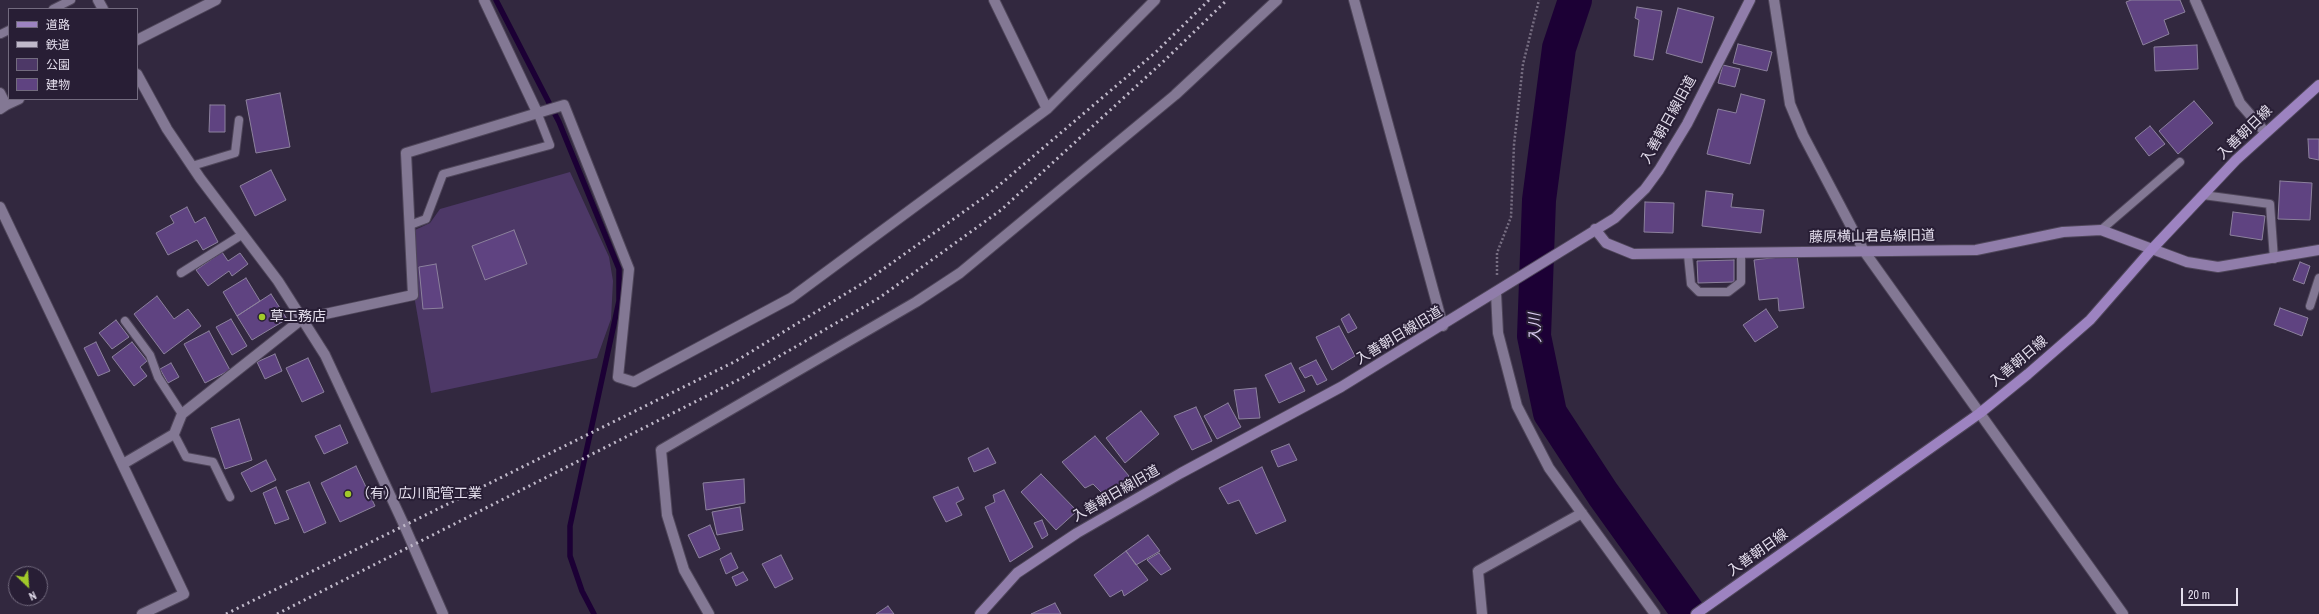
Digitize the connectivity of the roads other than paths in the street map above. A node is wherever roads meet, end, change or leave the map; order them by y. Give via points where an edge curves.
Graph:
1 (72, 0) edge
2 (216, 0) edge
3 (484, 0) edge
4 (994, 0) edge
5 (1155, 0) edge
6 (1277, 0) edge
7 (1354, 0) edge
8 (1750, 0) edge
9 (1774, 0) edge
10 (2195, 0) edge
11 (55, 8) edge
12 (138, 39) edge
13 (138, 76) edge
14 (2319, 85) edge
15 (0, 93) edge
16 (17, 100) edge
17 (3, 107) edge
18 (1047, 109) junction
19 (537, 112) junction
20 (239, 120) dead end
21 (2265, 132) junction
22 (2180, 162) dead end
23 (192, 166) junction
24 (2203, 195) junction
25 (0, 207) edge
26 (410, 225) junction
27 (1595, 229) junction
28 (2101, 230) junction
29 (243, 234) junction
30 (2153, 248) junction
31 (2319, 250) edge
32 (1864, 251) junction
33 (1688, 254) junction
34 (1741, 254) junction
35 (2274, 259) junction
36 (181, 273) dead end
37 (2319, 278) edge
38 (1496, 293) junction
39 (2310, 306) dead end
40 (302, 319) junction
41 (125, 321) dead end
42 (1443, 326) junction
43 (1980, 413) junction
44 (182, 414) junction
45 (174, 434) junction
46 (122, 464) junction
47 (230, 497) dead end
48 (1582, 513) junction
49 (142, 614) edge
50 (443, 614) edge
51 (709, 614) edge
52 (980, 614) edge
53 (1482, 614) edge
54 (1655, 614) edge
55 (1696, 614) edge
56 (2123, 614) edge

1 - 11 lane
2 - 12 street
3 - 19 street
4 - 18 street
5 - 18 street
6 - 51 street via 1175,95 960,273 909,306 661,450 667,515 684,570
7 - 42 street
8 - 27 street, 入善朝日線旧道 via 1687,124 1659,170 1645,189 1615,218
9 - 32 street via 1790,104 1803,135
10 - 21 street via 2240,103
13 - 23 street via 167,129
14 - 21 main road, 入善朝日線
15 - 17 street
16 - 17 street
18 - 19 street via 791,298 634,382 618,378 629,269 564,105
19 - 26 street via 406,153
19 - 26 lane via 550,145 443,174 426,219
20 - 23 lane via 235,153
21 - 24 main road, 入善朝日線
22 - 28 lane
23 - 29 street
24 - 30 main road, 入善朝日線
24 - 35 lane via 2270,204
25 - 46 street
26 - 40 street via 413,295
27 - 33 street, 藤原横山君島線旧道 via 1606,243 1633,254
27 - 38 street, 入善朝日線旧道
28 - 30 street, 藤原横山君島線旧道
28 - 32 street, 藤原横山君島線旧道 via 2063,232 1976,250
29 - 36 lane
29 - 40 street
30 - 35 street, 藤原横山君島線旧道 via 2187,262 2218,267
30 - 43 main road, 入善朝日線 via 2090,320
31 - 35 street, 藤原横山君島線旧道
32 - 34 street, 藤原横山君島線旧道
32 - 43 street
33 - 34 street, 藤原横山君島線旧道
33 - 34 lane via 1691,284 1699,292 1728,292 1742,282
37 - 39 lane
38 - 42 street, 入善朝日線旧道
38 - 48 street via 1498,333 1517,406 1549,468
40 - 44 street
40 - 50 street via 324,355
41 - 44 lane via 150,355 158,377
42 - 52 street, 入善朝日線旧道 via 1341,387 1077,532 1017,574
43 - 55 main road, 入善朝日線
43 - 56 street
44 - 45 street
45 - 46 street
45 - 47 lane via 186,457 213,462
46 - 49 street via 184,594
48 - 53 street via 1478,571
48 - 54 street

